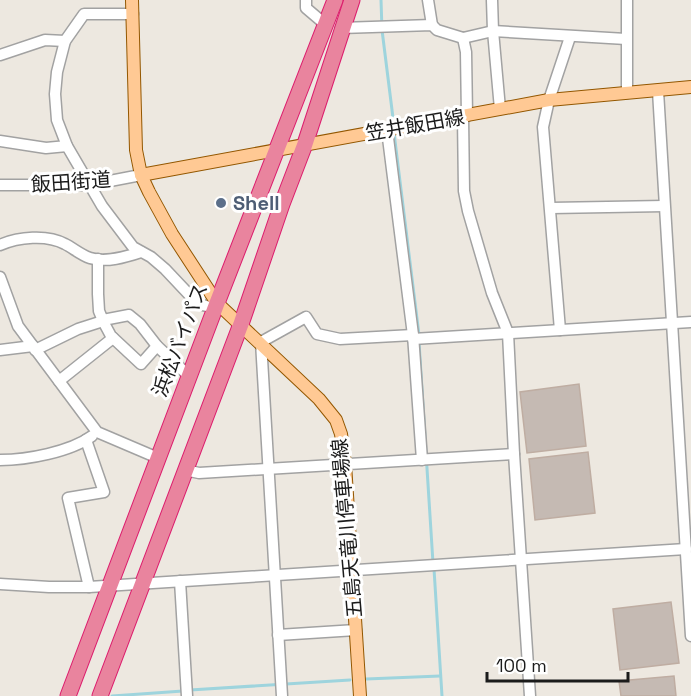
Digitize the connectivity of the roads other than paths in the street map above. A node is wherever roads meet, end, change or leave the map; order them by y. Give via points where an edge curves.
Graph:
1 (132, 0) edge
2 (306, 0) edge
3 (335, 0) edge
4 (352, 0) edge
5 (428, 0) edge
6 (492, 0) edge
7 (627, 0) edge
8 (133, 14) junction
9 (432, 25) junction
10 (334, 26) junction
11 (492, 31) junction
12 (570, 37) junction
13 (463, 38) junction
14 (627, 39) junction
15 (65, 41) junction
16 (0, 55) edge
17 (691, 87) edge
18 (658, 91) junction
19 (627, 93) junction
20 (549, 100) junction
21 (500, 109) junction
22 (465, 116) junction
23 (392, 129) junction
24 (0, 141) edge
25 (305, 144) junction
26 (67, 146) junction
27 (276, 150) junction
28 (141, 175) junction
29 (0, 185) edge
30 (89, 185) junction
31 (664, 206) junction
32 (551, 208) junction
33 (0, 245) edge
34 (141, 252) junction
35 (98, 260) junction
36 (0, 277) edge
37 (216, 305) junction
38 (103, 321) junction
39 (691, 321) edge
40 (672, 322) junction
41 (241, 324) junction
42 (560, 330) junction
43 (508, 333) junction
44 (413, 337) junction
45 (113, 338) junction
46 (261, 342) junction
47 (157, 346) junction
48 (34, 348) junction
49 (0, 350) edge
50 (189, 376) junction
51 (59, 381) junction
52 (97, 432) junction
53 (86, 440) junction
54 (514, 454) junction
55 (158, 458) junction
56 (0, 460) edge
57 (422, 460) junction
58 (345, 464) junction
59 (268, 469) junction
60 (185, 470) junction
61 (686, 549) junction
62 (520, 559) junction
63 (352, 570) junction
64 (275, 575) junction
65 (180, 581) junction
66 (0, 584) edge
67 (143, 584) junction
68 (110, 585) junction
69 (89, 587) junction
70 (356, 630) junction
71 (278, 635) junction
72 (691, 636) edge
73 (68, 696) edge
74 (100, 696) edge
75 (188, 696) edge
76 (282, 696) edge
77 (360, 696) edge
78 (530, 696) edge

1 - 8 main road, 五島天竜川停車場線
2 - 10 street via 306,8
3 - 10 highway, 浜松バイパス
4 - 10 highway, 浜松バイパス
5 - 9 street
6 - 11 street
7 - 14 street
8 - 15 street via 84,14
8 - 28 main road, 五島天竜川停車場線 via 136,150
9 - 10 street
9 - 13 street
10 - 25 highway, 浜松バイパス
10 - 27 highway, 浜松バイパス
11 - 12 street
11 - 13 street
11 - 21 street
12 - 14 street
12 - 20 street
13 - 22 street
14 - 19 street
15 - 16 street via 45,40
15 - 26 street via 55,94 57,120
17 - 18 main road, 笠井飯田線
18 - 19 main road, 笠井飯田線
18 - 31 street
19 - 20 main road, 笠井飯田線
20 - 21 main road, 笠井飯田線
20 - 32 street via 543,127
21 - 22 main road, 笠井飯田線
22 - 23 main road, 笠井飯田線
22 - 43 street via 464,191 468,212
23 - 25 main road, 笠井飯田線
23 - 44 street
24 - 26 street via 46,148
25 - 27 main road, 笠井飯田線
25 - 41 highway, 浜松バイパス
26 - 30 street
27 - 28 main road, 笠井飯田線
27 - 37 highway, 浜松バイパス
28 - 30 street, 飯田街道
28 - 37 main road, 五島天竜川停車場線
29 - 30 street, 飯田街道
30 - 34 street via 133,247
31 - 32 street
31 - 40 street
32 - 42 street
33 - 35 street via 26,238 46,239 63,242
34 - 35 street
34 - 37 street via 165,269 198,304
35 - 38 street via 99,311
36 - 48 street via 18,326
37 - 41 main road, 五島天竜川停車場線
37 - 50 highway, 浜松バイパス
38 - 45 street
38 - 47 street via 129,315
38 - 48 street
39 - 40 street
40 - 42 street
40 - 61 street
41 - 46 main road, 五島天竜川停車場線
41 - 60 highway, 浜松バイパス
42 - 43 street
43 - 44 street
43 - 54 street
44 - 46 street via 340,339 317,334 306,317
44 - 57 street
45 - 47 street via 141,364
45 - 51 street
46 - 58 main road, 五島天竜川停車場線 via 336,420
46 - 59 street
47 - 50 street
48 - 49 street
48 - 51 street
50 - 55 highway, 浜松バイパス
51 - 52 street
52 - 53 street
52 - 55 street
53 - 56 street via 52,453
53 - 69 street via 104,492 68,498
54 - 57 street
54 - 62 street
55 - 68 highway, 浜松バイパス
57 - 58 street
58 - 59 street
58 - 63 main road, 五島天竜川停車場線
59 - 60 street via 199,473
59 - 64 street
60 - 67 highway, 浜松バイパス
61 - 62 street
61 - 72 street
62 - 63 street
62 - 78 street
63 - 64 street
63 - 70 main road, 五島天竜川停車場線
64 - 65 street
64 - 71 street
65 - 67 street
65 - 75 street
66 - 69 street
67 - 68 street
67 - 74 highway, 浜松バイパス
68 - 69 street
68 - 73 highway, 浜松バイパス
70 - 71 street
70 - 77 main road, 五島天竜川停車場線
71 - 76 street

